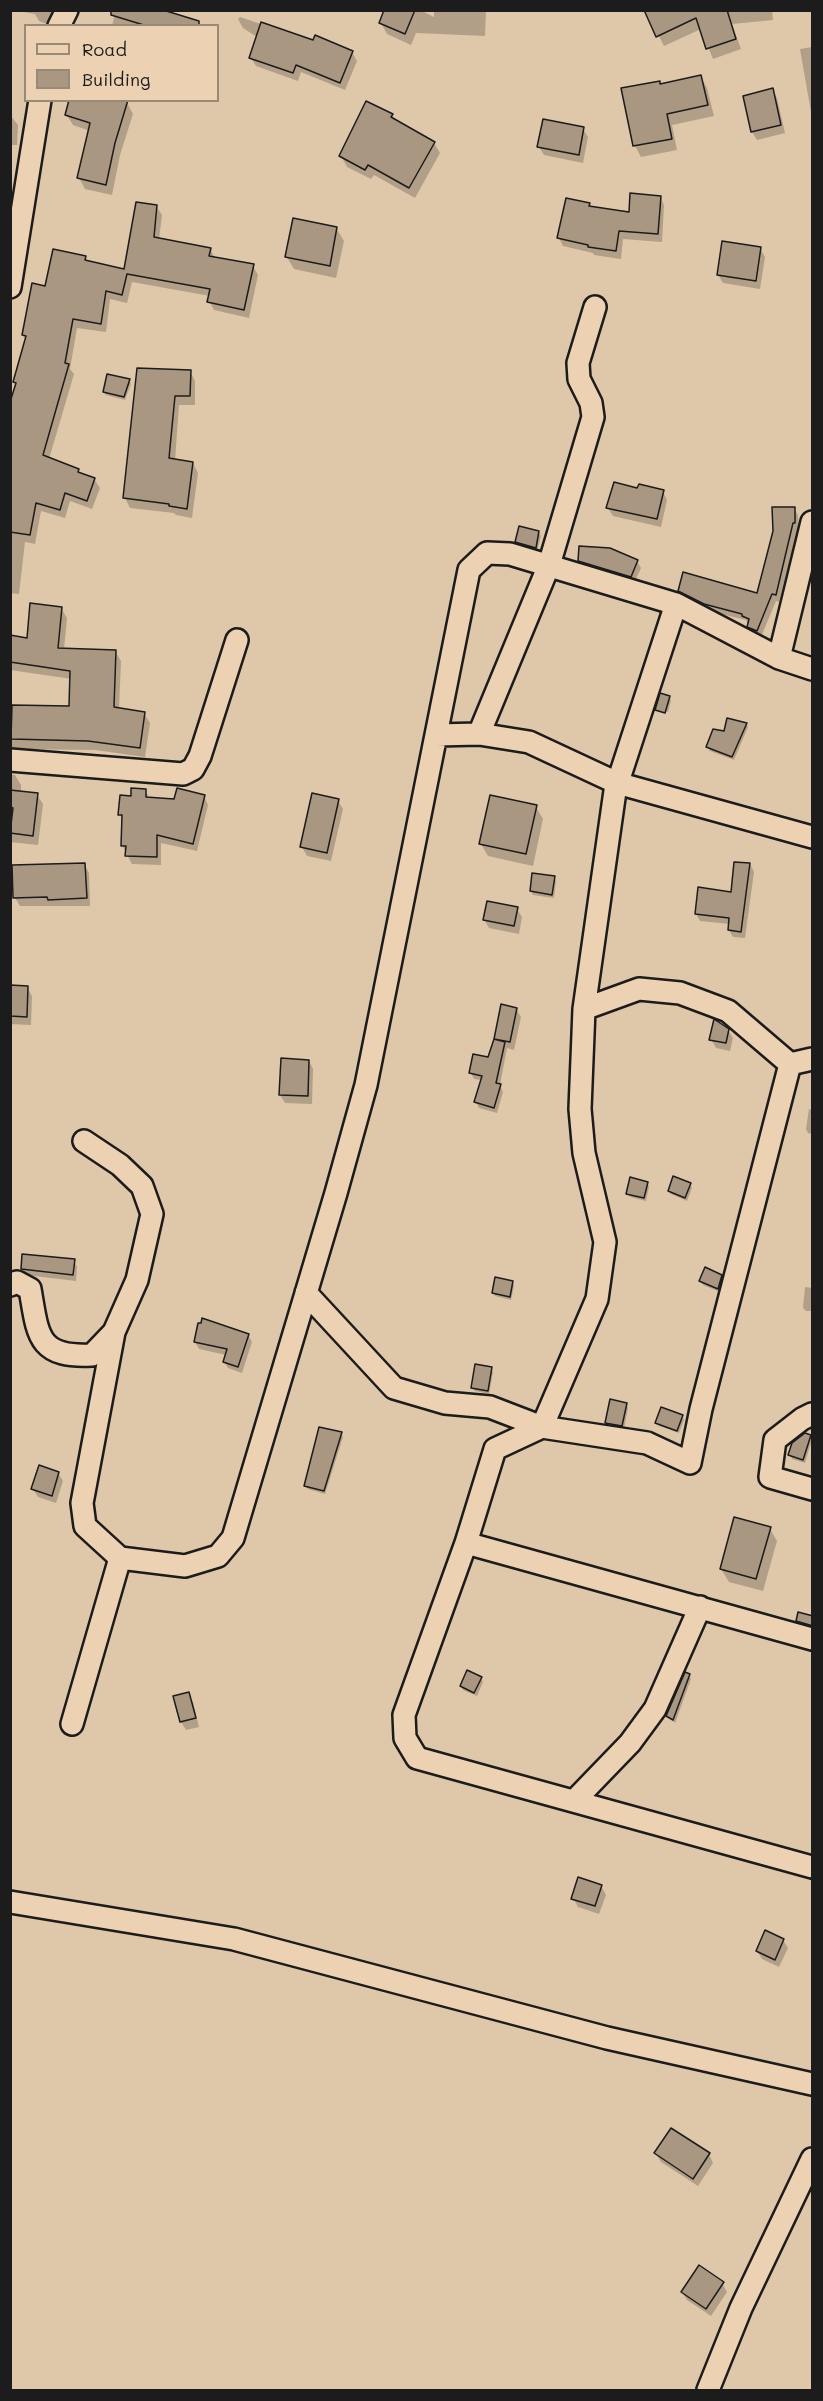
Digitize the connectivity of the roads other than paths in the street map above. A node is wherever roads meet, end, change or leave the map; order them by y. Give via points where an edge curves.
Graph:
1 (67, 10) edge
2 (60, 24) edge
3 (40, 102) edge
4 (10, 287) edge
5 (595, 308) dead end
6 (813, 522) edge
7 (549, 565) junction
8 (676, 604) junction
9 (237, 640) dead end
10 (779, 658) junction
11 (813, 669) edge
12 (479, 734) junction
13 (436, 735) junction
14 (10, 760) edge
15 (617, 783) junction
16 (813, 837) edge
17 (584, 1009) junction
18 (813, 1059) edge
19 (790, 1064) junction
20 (84, 1141) dead end
21 (10, 1285) edge
22 (306, 1293) junction
23 (114, 1332) junction
24 (813, 1414) edge
25 (542, 1427) junction
26 (813, 1489) edge
27 (466, 1543) junction
28 (120, 1558) junction
29 (700, 1607) junction
30 (813, 1639) edge
31 (72, 1724) dead end
32 (575, 1800) junction
33 (813, 1867) edge
34 (10, 1902) edge
35 (813, 2084) edge
36 (813, 2159) edge
37 (708, 2391) edge

1 - 2 street
3 - 4 street
5 - 7 street via 578,363 579,379 593,417
6 - 10 street
7 - 8 street
7 - 12 street
7 - 13 street via 510,554 487,554 469,570
8 - 10 street
8 - 15 street
9 - 14 street via 193,769 183,774
10 - 11 street
12 - 13 street
12 - 15 street via 529,742
13 - 22 street via 366,1084
15 - 16 street
15 - 17 street
17 - 19 street via 639,989 680,993 728,1011
17 - 25 street via 580,1109 584,1153 605,1242 597,1299
18 - 19 street
19 - 25 street via 690,1463 647,1443
20 - 23 street via 120,1165 142,1186 152,1214 137,1280
21 - 23 street via 17,1282 30,1289 38,1335 51,1349 69,1356 92,1355
22 - 25 street via 394,1388 445,1403 490,1407
22 - 28 street via 233,1538 218,1556 185,1566
23 - 28 street via 82,1503 85,1526
24 - 26 street via 775,1440 770,1477
25 - 27 street via 495,1449
27 - 29 street
27 - 32 street via 404,1715 405,1738 417,1758
28 - 31 street
29 - 30 street
29 - 32 street via 655,1709 630,1743
32 - 33 street
34 - 35 street via 234,1939 607,2038
36 - 37 street via 741,2308

